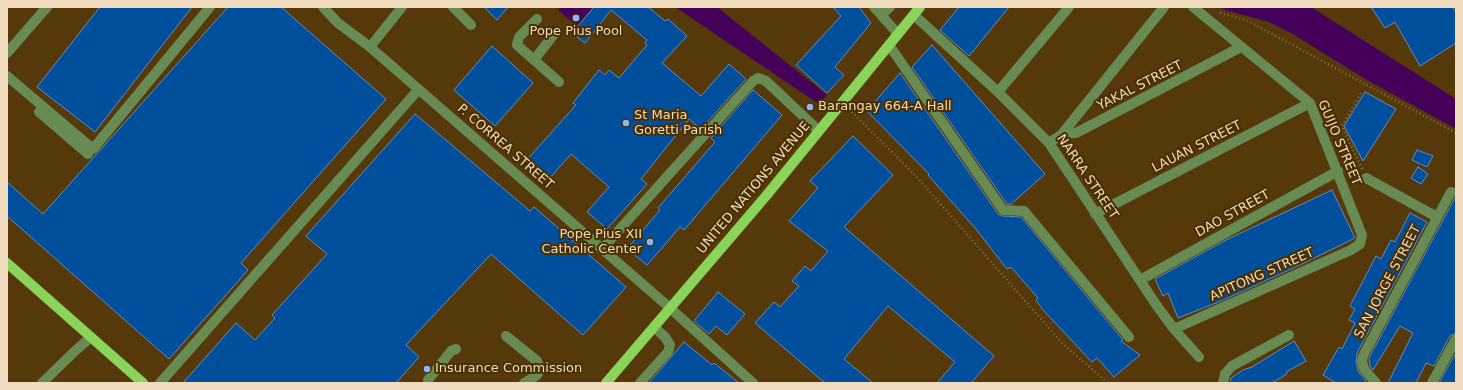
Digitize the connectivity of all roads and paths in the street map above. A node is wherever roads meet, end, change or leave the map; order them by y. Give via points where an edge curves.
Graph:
1 (47, 7) edge
2 (210, 7) edge
3 (402, 7) edge
4 (453, 7) edge
5 (874, 7) edge
6 (890, 7) edge
7 (1069, 7) edge
8 (1164, 7) edge
9 (1193, 7) edge
10 (328, 9) edge
11 (917, 11) edge
12 (1218, 11) dead end
13 (881, 15) junction
14 (537, 19) dead end
15 (471, 25) dead end
16 (555, 33) dead end
17 (898, 34) junction
18 (889, 45) junction
19 (370, 47) junction
20 (1241, 47) junction
21 (7, 53) edge
22 (534, 60) junction
23 (7, 76) edge
24 (559, 82) dead end
25 (7, 84) edge
26 (418, 90) junction
27 (1362, 91) dead end
28 (998, 92) junction
29 (841, 103) junction
30 (1310, 103) junction
31 (819, 131) junction
32 (1456, 133) edge
33 (1062, 134) junction
34 (1049, 143) junction
35 (88, 154) dead end
36 (1338, 171) junction
37 (1366, 178) joint
38 (1451, 192) dead end
39 (1095, 214) junction
40 (1436, 217) junction
41 (1360, 244) joint
42 (602, 249) junction
43 (7, 263) edge
44 (1140, 280) junction
45 (670, 308) junction
46 (654, 327) junction
47 (1174, 329) junction
48 (1289, 335) dead end
49 (506, 336) dead end
50 (91, 337) junction
51 (1129, 337) dead end
52 (1456, 339) edge
53 (456, 349) dead end
54 (1199, 357) dead end
55 (428, 380) dead end
56 (42, 383) edge
57 (143, 383) edge
58 (160, 383) edge
59 (524, 383) edge
60 (606, 383) edge
61 (640, 383) edge
62 (753, 383) edge
63 (1108, 383) edge
64 (1223, 383) edge
65 (1376, 383) edge
66 (1432, 383) edge

1 - 21 street
2 - 23 street via 93,149
3 - 19 street
4 - 15 street
5 - 13 street
6 - 13 street
7 - 28 street
8 - 33 street
9 - 20 street, GUIJO STREET
10 - 19 street, P. CORREA STREET via 338,23
11 - 17 main road, UNITED NATIONS AVENUE
11 - 28 street, NARRA STREET
12 - 32 path via 1246,20
13 - 17 street
14 - 22 street via 517,41 517,45
16 - 22 street
17 - 18 main road, UNITED NATIONS AVENUE
18 - 29 main road, UNITED NATIONS AVENUE
18 - 51 street via 1003,210 1024,211
19 - 26 street, P. CORREA STREET
20 - 30 street, GUIJO STREET
20 - 33 street, YAKAL STREET via 1076,133
22 - 24 street
25 - 35 street
26 - 42 street, P. CORREA STREET
26 - 58 street
27 - 37 path via 1342,126
28 - 34 street, NARRA STREET
29 - 31 main road, UNITED NATIONS AVENUE
29 - 63 path via 915,175 1063,344
30 - 36 street, GUIJO STREET
30 - 39 street, LAUAN STREET
31 - 42 street via 766,81 758,78
31 - 45 main road, UNITED NATIONS AVENUE
33 - 34 street, YAKAL STREET
34 - 39 street, NARRA STREET
36 - 41 street, GUIJO STREET via 1362,234
36 - 44 street, DAO STREET
37 - 40 street
38 - 40 street, SAN JORGE STREET
39 - 44 street, NARRA STREET
40 - 65 street, SAN JORGE STREET via 1362,361 1364,368
41 - 47 street, APITONG STREET
42 - 45 street, P. CORREA STREET
43 - 50 main road
44 - 47 street, NARRA STREET
45 - 46 main road, UNITED NATIONS AVENUE
45 - 62 street, P. CORREA STREET
46 - 60 main road, UNITED NATIONS AVENUE
46 - 61 street via 670,345 668,352
47 - 54 street, NARRA STREET
48 - 64 street via 1232,366 1225,374
49 - 59 street via 537,361 539,366 536,376
50 - 56 street
50 - 57 main road
52 - 66 street
53 - 55 street

